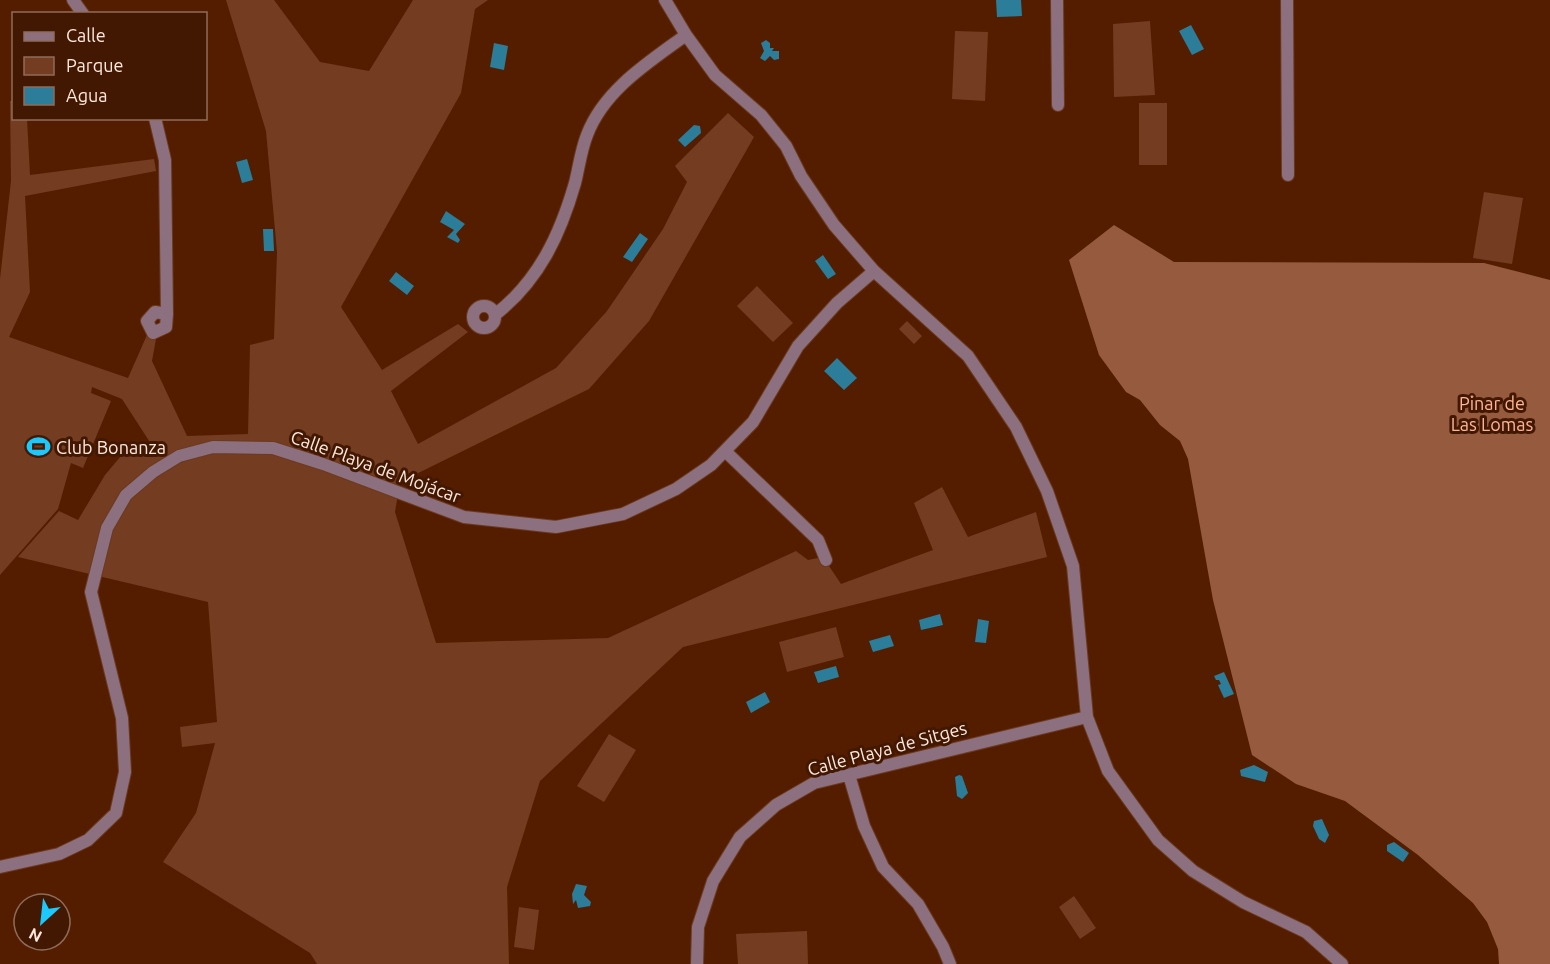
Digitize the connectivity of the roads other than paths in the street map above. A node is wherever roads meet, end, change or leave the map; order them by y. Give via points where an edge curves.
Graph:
1 (665, 0) edge
2 (1058, 0) edge
3 (1287, 0) edge
4 (686, 35) junction
5 (1058, 105) dead end
6 (155, 120) edge
7 (1288, 176) dead end
8 (874, 271) junction
9 (167, 314) dead end
10 (496, 314) dead end
11 (726, 451) junction
12 (826, 560) dead end
13 (1087, 717) junction
14 (849, 775) junction
15 (0, 867) edge
16 (697, 964) edge
17 (950, 964) edge
18 (1342, 964) edge

1 - 4 street
2 - 5 street
3 - 7 street
4 - 8 street via 715,75 761,115 786,146 834,225
4 - 10 street via 634,72 606,102 587,133 560,229 543,263
6 - 9 street via 165,160
8 - 11 street, Calle Playa de Mojácar via 837,303 798,346 753,422
8 - 13 street via 968,356 1016,427 1047,491 1073,566
11 - 12 street via 818,540
11 - 15 street, Calle Playa de Mojácar via 676,489 623,514 556,527 464,517 273,448 213,447 179,456 126,495 107,528 91,592 122,718 125,772 116,813 88,840 59,854
13 - 14 street, Calle Playa de Sitges
13 - 18 street via 1108,771 1158,840 1193,871 1243,902 1306,932
14 - 16 street, Calle Playa de Sitges via 804,788 776,805 740,837 710,890 698,927
14 - 17 street via 864,826 883,867 918,904

